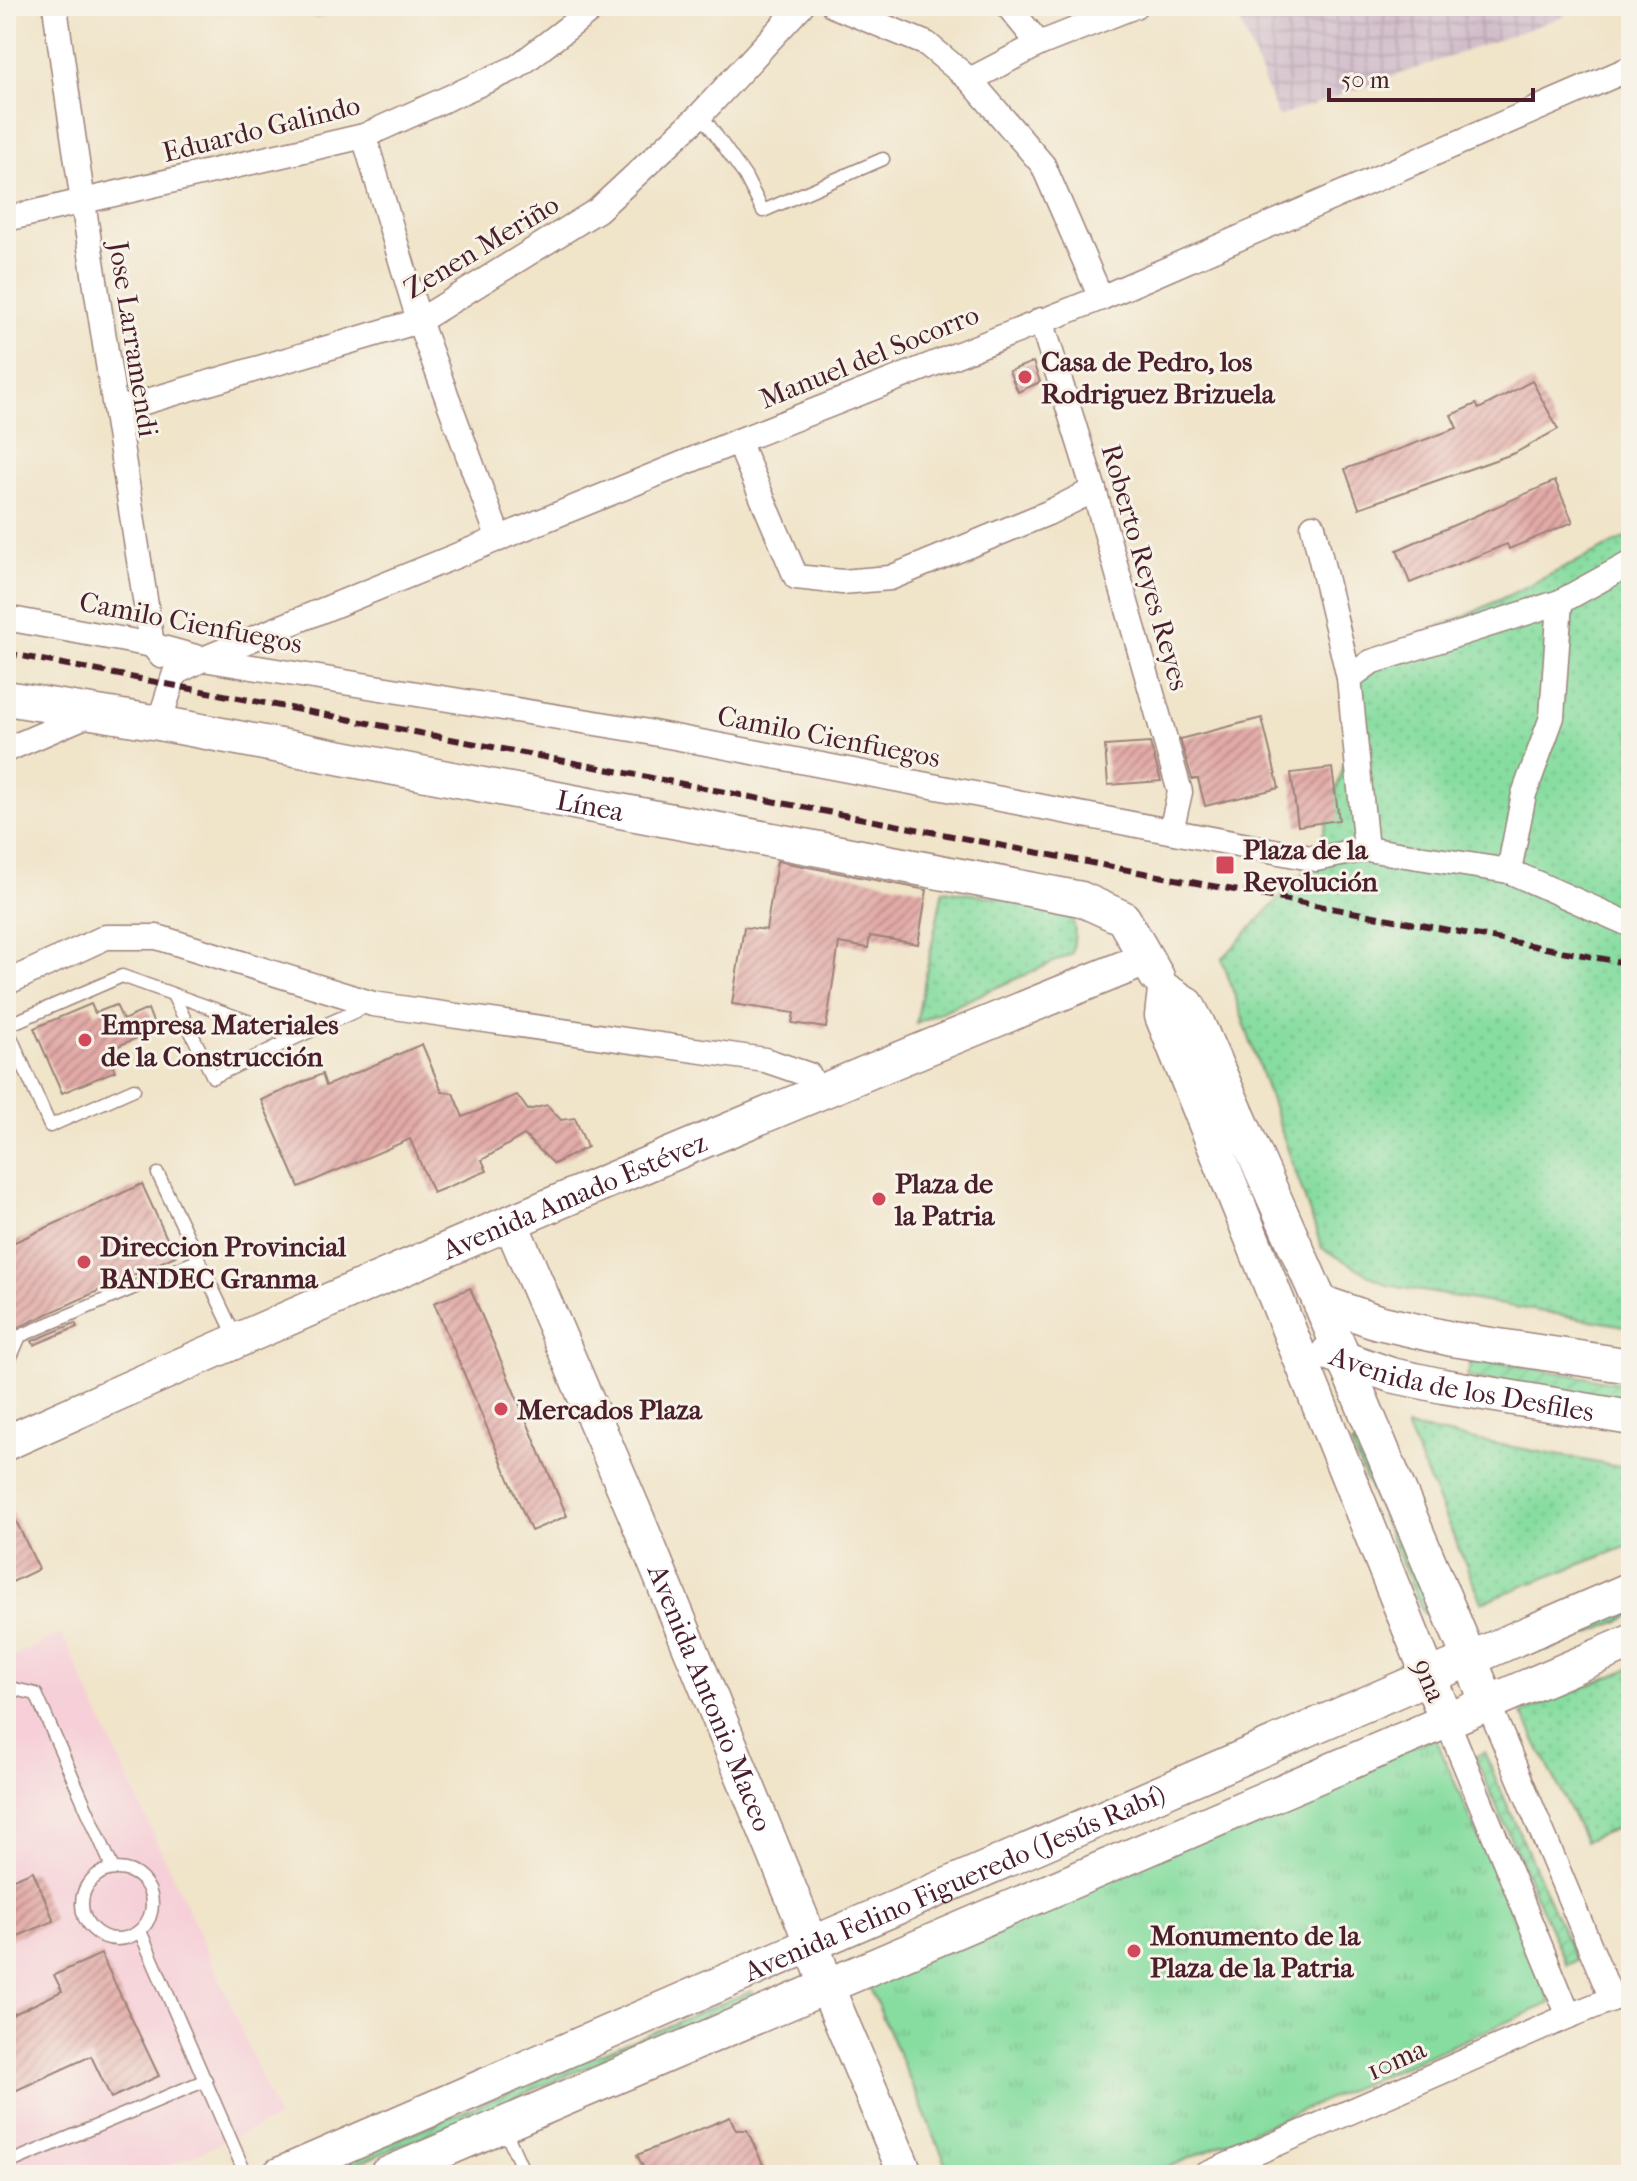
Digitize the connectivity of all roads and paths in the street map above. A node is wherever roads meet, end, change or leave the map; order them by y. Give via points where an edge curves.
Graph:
1 (55, 6) edge
2 (596, 6) edge
3 (801, 6) edge
4 (834, 6) edge
5 (1008, 6) edge
6 (1135, 6) edge
7 (1039, 44) junction
8 (1631, 68) edge
9 (970, 80) junction
10 (701, 114) junction
11 (364, 136) junction
12 (883, 159) dead end
13 (81, 203) junction
14 (6, 219) edge
15 (1101, 298) junction
16 (1041, 320) junction
17 (419, 321) junction
18 (117, 410) junction
19 (738, 441) junction
20 (1094, 490) junction
21 (1313, 526) dead end
22 (499, 539) junction
23 (1631, 563) edge
24 (1560, 602) junction
25 (6, 618) edge
26 (152, 645) junction
27 (203, 659) junction
28 (175, 673) junction
29 (1349, 678) junction
30 (6, 698) edge
31 (92, 713) junction
32 (159, 723) junction
33 (6, 750) edge
34 (1171, 831) junction
35 (1366, 849) junction
36 (1509, 871) junction
37 (1631, 925) edge
38 (1146, 959) junction
39 (6, 983) edge
40 (1165, 990) junction
41 (173, 995) junction
42 (373, 1004) junction
43 (6, 1026) edge
44 (295, 1038) junction
45 (134, 1089) dead end
46 (817, 1091) junction
47 (158, 1174) dead end
48 (511, 1224) junction
49 (199, 1260) junction
50 (1320, 1302) junction
51 (237, 1340) junction
52 (1293, 1343) junction
53 (1343, 1357) junction
54 (1631, 1366) edge
55 (6, 1368) edge
56 (1631, 1418) edge
57 (6, 1443) edge
58 (1631, 1589) edge
59 (1631, 1642) edge
60 (1470, 1659) junction
61 (1428, 1677) junction
62 (6, 1687) edge
63 (1488, 1703) junction
64 (1447, 1721) junction
65 (113, 1869) junction
66 (140, 1931) junction
67 (812, 1944) junction
68 (826, 1987) junction
69 (1621, 1996) edge
70 (1569, 2016) junction
71 (206, 2080) junction
72 (502, 2125) junction
73 (6, 2164) edge
74 (246, 2175) edge
75 (279, 2175) edge
76 (386, 2175) edge
77 (525, 2175) edge
78 (906, 2175) edge
79 (1205, 2175) edge

1 - 13 street, Jose Larramendi
2 - 11 street, Eduardo Galindo via 517,67
3 - 10 street, Zenen Meriño
4 - 9 street via 927,44
5 - 7 street
6 - 7 street
7 - 9 street
8 - 15 street, Manuel del Socorro
9 - 15 street via 1043,165
10 - 12 lane via 763,211
10 - 17 street, Zenen Meriño via 598,210
11 - 13 street, Eduardo Galindo
11 - 17 street
13 - 14 street, Eduardo Galindo
13 - 18 street, Jose Larramendi
15 - 16 street, Manuel del Socorro
16 - 19 street, Manuel del Socorro
16 - 20 street, Roberto Reyes Reyes
17 - 18 street, Zenen Meriño
17 - 22 street
18 - 26 street, Jose Larramendi
19 - 20 street via 796,577 842,582 890,578
19 - 22 street, Manuel del Socorro
20 - 34 street, Roberto Reyes Reyes via 1180,792
21 - 29 street
22 - 27 street, Manuel del Socorro
23 - 24 street
24 - 29 street via 1371,662
24 - 36 street via 1552,717 1524,794
25 - 26 street, Camilo Cienfuegos
26 - 27 street, Camilo Cienfuegos
26 - 28 street
27 - 28 street, Manuel del Socorro
27 - 34 street, Camilo Cienfuegos via 632,729
28 - 32 street
29 - 35 street
30 - 31 main road, Línea
31 - 32 main road, Línea
31 - 33 street
32 - 38 main road, Línea via 1081,899 1123,918
34 - 35 street, Camilo Cienfuegos via 1316,859
35 - 36 street, Camilo Cienfuegos
36 - 37 street, Camilo Cienfuegos
38 - 40 main road, Línea
38 - 46 main road, Avenida Amado Estévez
39 - 42 street via 106,937 157,937
40 - 50 main road, 9na via 1187,1004 1198,1025
40 - 52 main road, 9na via 1162,1016
41 - 43 lane via 122,976
41 - 44 lane
41 - 44 lane via 213,1077
42 - 44 lane
42 - 46 street via 765,1060 809,1075
43 - 45 lane via 50,1126
46 - 48 main road, Avenida Amado Estévez
47 - 49 lane
48 - 51 main road, Avenida Amado Estévez
48 - 67 main road, Avenida Antonio Maceo
49 - 51 lane
49 - 55 lane via 20,1336
50 - 53 main road, 9na
50 - 54 main road, Avenida de los Desfiles via 1452,1339
51 - 57 main road, Avenida Amado Estévez
52 - 53 main road, Avenida de los Desfiles
52 - 61 main road, 9na
53 - 56 main road, Avenida de los Desfiles via 1391,1375
53 - 60 main road, 9na
58 - 60 main road, Avenida Felino Figueredo (Jesús Rabí)
59 - 63 main road, Avenida Felino Figueredo (Jesús Rabí)
60 - 61 main road, Avenida Felino Figueredo (Jesús Rabí)
60 - 63 main road, 9na
61 - 64 main road, 9na
61 - 67 main road, Avenida Felino Figueredo (Jesús Rabí)
62 - 65 lane via 36,1694
63 - 64 main road, Avenida Felino Figueredo (Jesús Rabí)
63 - 69 street, 9na
64 - 68 main road, Avenida Felino Figueredo (Jesús Rabí)
64 - 70 street, 9na
65 - 66 lane via 135,1873 150,1890 152,1913
65 - 66 lane via 101,1872 85,1889 82,1912 95,1932 118,1939
66 - 71 lane
67 - 68 main road, Avenida Antonio Maceo
67 - 75 main road, Avenida Felino Figueredo (Jesús Rabí)
68 - 72 main road, Avenida Felino Figueredo (Jesús Rabí)
68 - 78 main road, Avenida Antonio Maceo
69 - 70 street, 10ma
70 - 79 street, 10ma
71 - 73 lane
71 - 74 lane
72 - 76 main road, Avenida Felino Figueredo (Jesús Rabí)
72 - 77 lane

